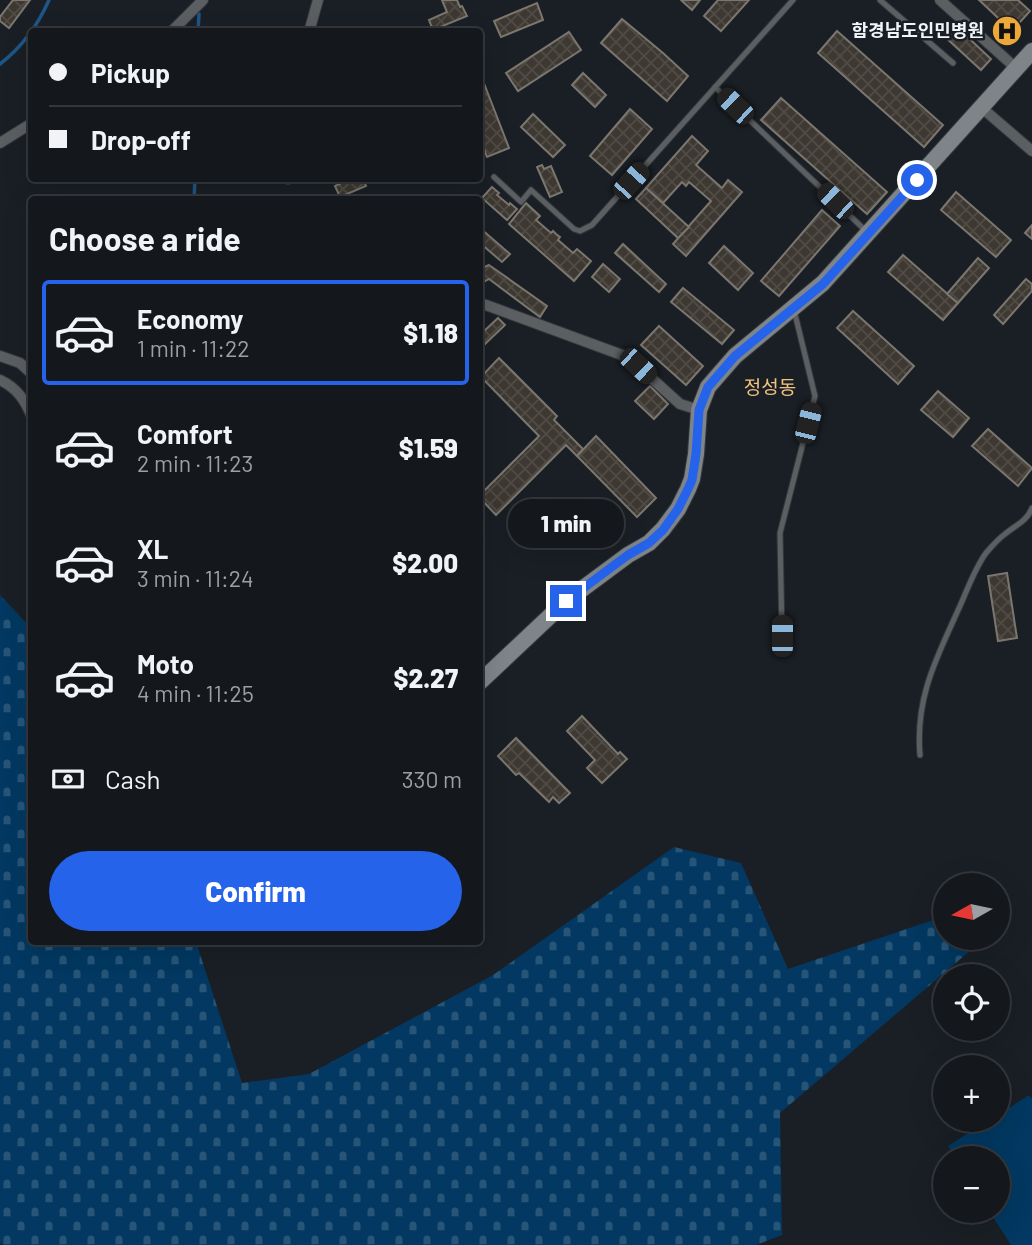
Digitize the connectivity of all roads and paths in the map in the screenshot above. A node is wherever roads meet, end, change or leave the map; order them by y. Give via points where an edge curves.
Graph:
1 (203, 0) edge
2 (318, 0) edge
3 (793, 0) edge
4 (880, 0) edge
5 (940, 0) edge
6 (175, 28) edge
7 (310, 28) edge
8 (1032, 51) edge
9 (953, 63) dead end
10 (1017, 69) junction
11 (715, 87) junction
12 (982, 108) junction
13 (28, 126) edge
14 (0, 143) edge
15 (1032, 151) edge
16 (494, 177) dead end
17 (868, 233) junction
18 (483, 304) edge
19 (794, 309) junction
20 (0, 356) edge
21 (28, 370) edge
22 (0, 380) edge
23 (28, 409) edge
24 (699, 410) junction
25 (1032, 508) edge
26 (782, 636) dead end
27 (483, 679) edge
28 (920, 755) dead end

1 - 6 street
2 - 7 street
3 - 11 lane
4 - 9 lane
5 - 10 street
8 - 10 street
10 - 12 street
11 - 16 lane via 587,229 574,229 531,190 521,202
11 - 17 lane
12 - 15 street
12 - 17 street
13 - 14 street
17 - 19 street
18 - 24 street via 622,355 680,404
19 - 24 street via 735,356 708,387
19 - 26 lane via 815,396 780,533
20 - 21 street
22 - 23 street via 15,389
24 - 27 street via 692,480 663,530 566,601
25 - 28 lane via 981,560 941,647 920,710

